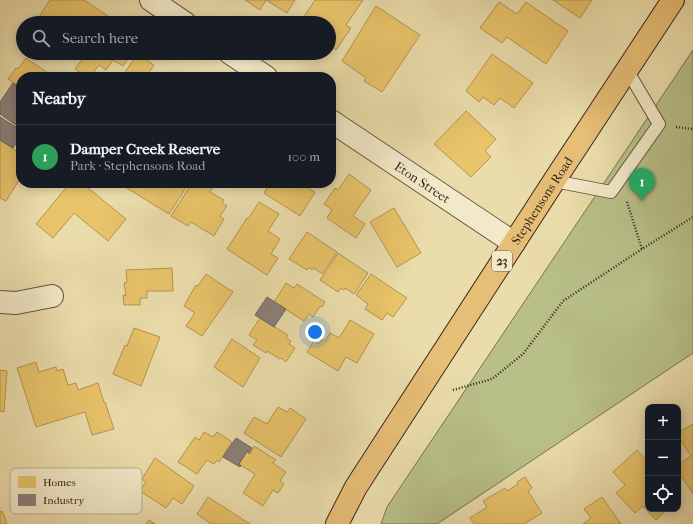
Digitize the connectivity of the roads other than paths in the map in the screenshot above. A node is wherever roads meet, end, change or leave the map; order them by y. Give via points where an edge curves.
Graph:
1 (151, 0) edge
2 (673, 0) edge
3 (175, 16) edge
4 (240, 60) edge
5 (627, 70) junction
6 (258, 72) edge
7 (336, 124) edge
8 (554, 180) junction
9 (514, 243) junction
10 (52, 296) dead end
11 (0, 302) edge
12 (337, 524) edge

1 - 3 street
2 - 5 main road, Stephensons Road / 23
4 - 6 street
5 - 8 main road, Stephensons Road / 23
5 - 8 lane via 659,124 611,192
7 - 9 street, Eton Street
8 - 9 main road, Stephensons Road / 23
9 - 12 main road, Stephensons Road / 23 via 356,486
10 - 11 street via 16,303

